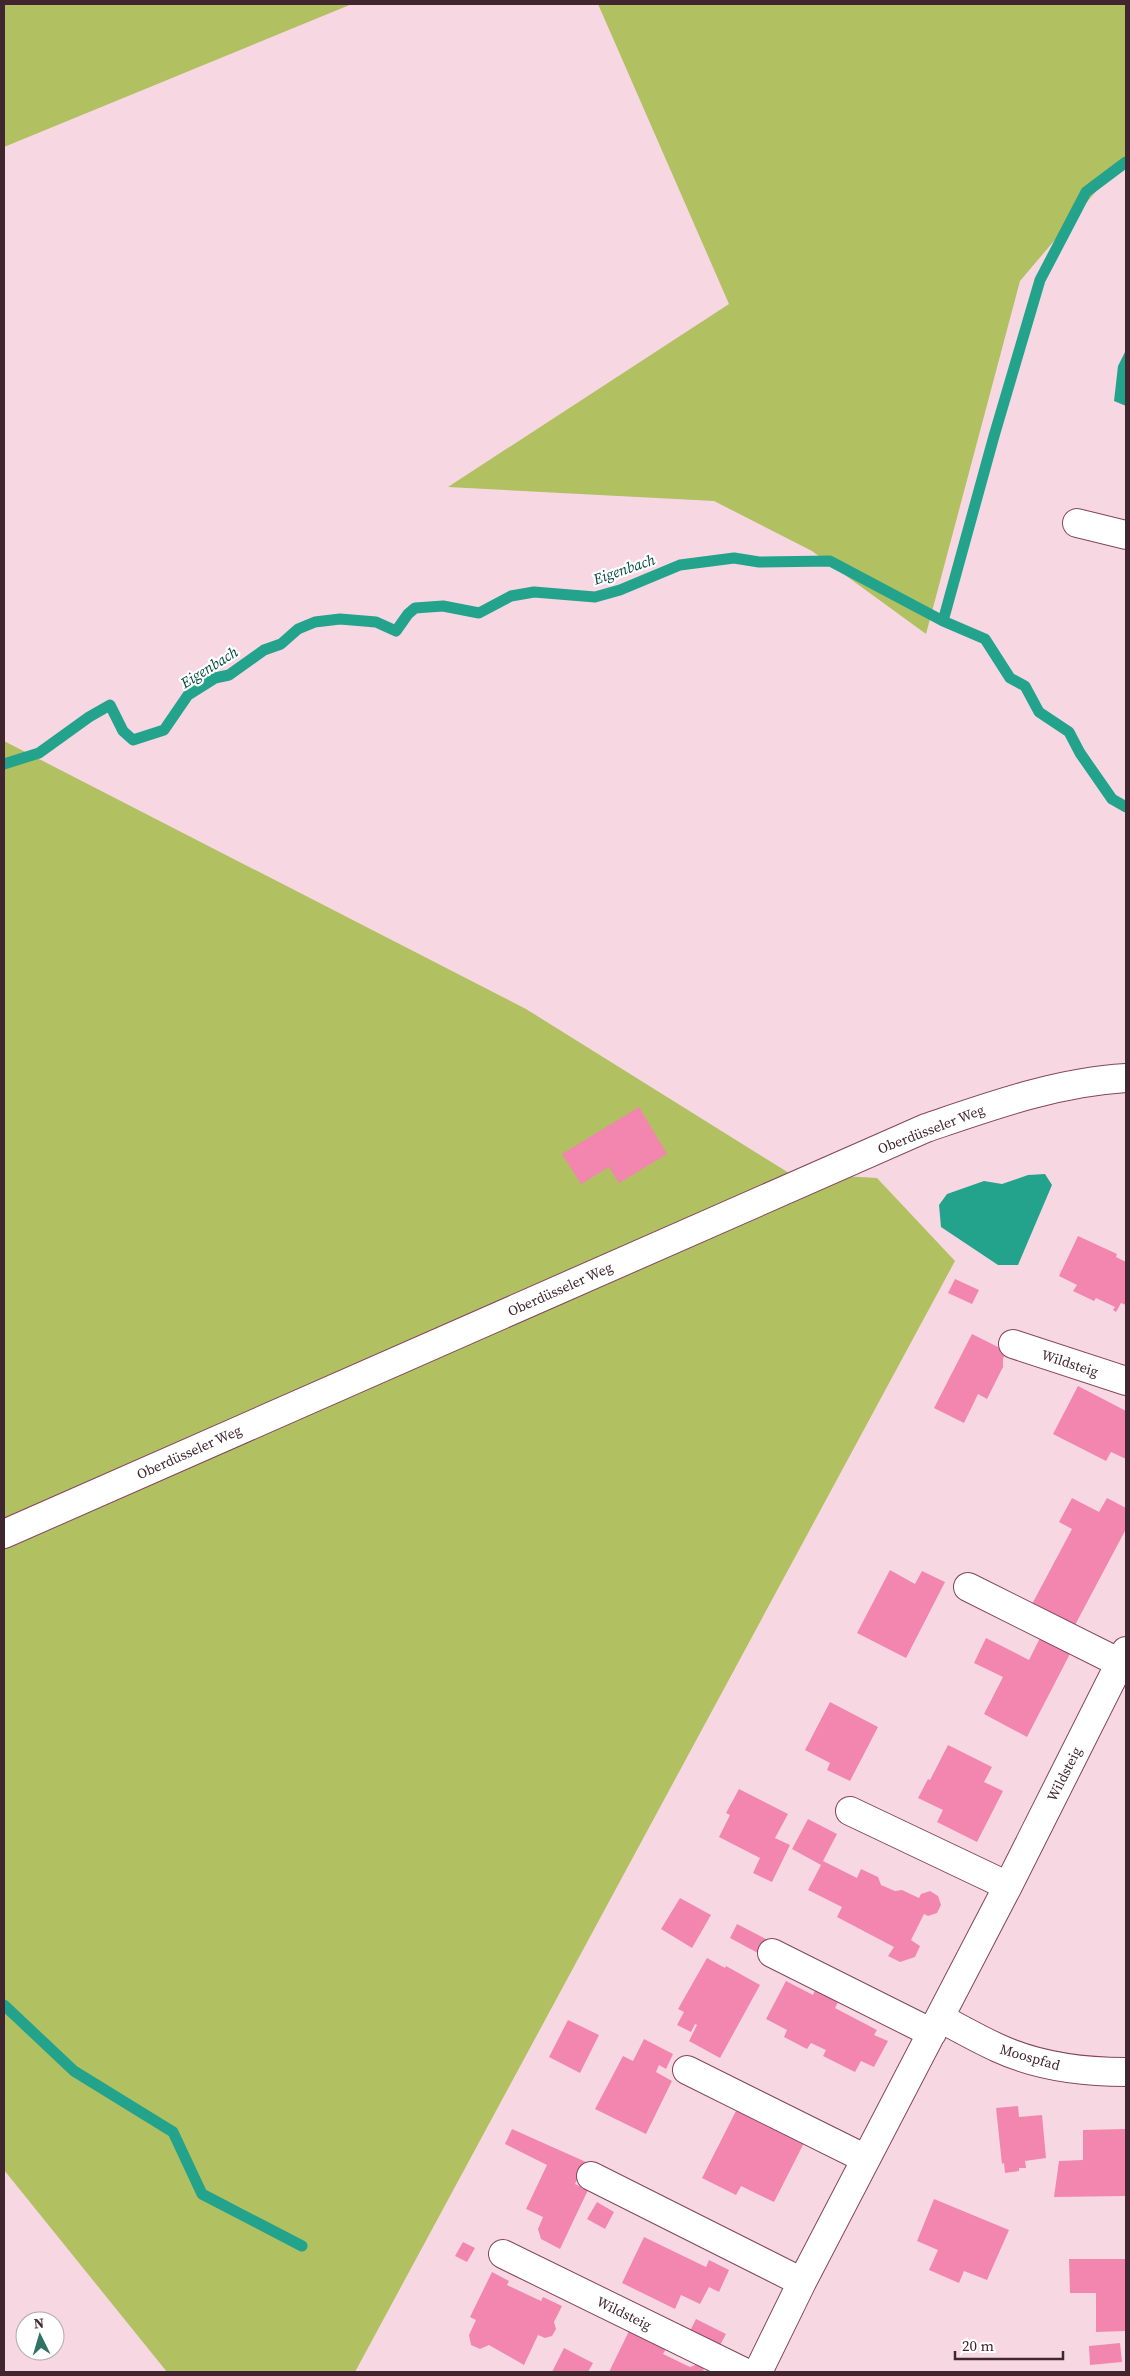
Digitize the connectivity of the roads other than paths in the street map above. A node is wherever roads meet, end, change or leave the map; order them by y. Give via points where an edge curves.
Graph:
1 (1077, 523) dead end
2 (1126, 535) edge
3 (1126, 1078) edge
4 (1013, 1344) dead end
5 (1126, 1381) edge
6 (4, 1534) edge
7 (968, 1587) dead end
8 (1123, 1657) edge
9 (850, 1811) dead end
10 (1008, 1886) junction
11 (772, 1953) dead end
12 (936, 2025) junction
13 (686, 2070) dead end
14 (1126, 2072) edge
15 (866, 2159) junction
16 (591, 2176) dead end
17 (503, 2254) dead end
18 (802, 2282) junction
19 (744, 2372) edge
20 (758, 2372) edge

1 - 2 street
3 - 6 street, Oberdüsseler Weg via 1100,1080 1014,1098 926,1128
4 - 5 street, Wildsteig
7 - 8 street, Wildsteig
8 - 10 street, Wildsteig
9 - 10 street
10 - 12 street, Wildsteig
11 - 12 street
12 - 14 street, Moospfad via 1029,2059 1099,2072
12 - 15 street, Wildsteig
13 - 15 street
15 - 18 street, Wildsteig
16 - 18 street
17 - 19 street, Wildsteig
18 - 20 street, Wildsteig

